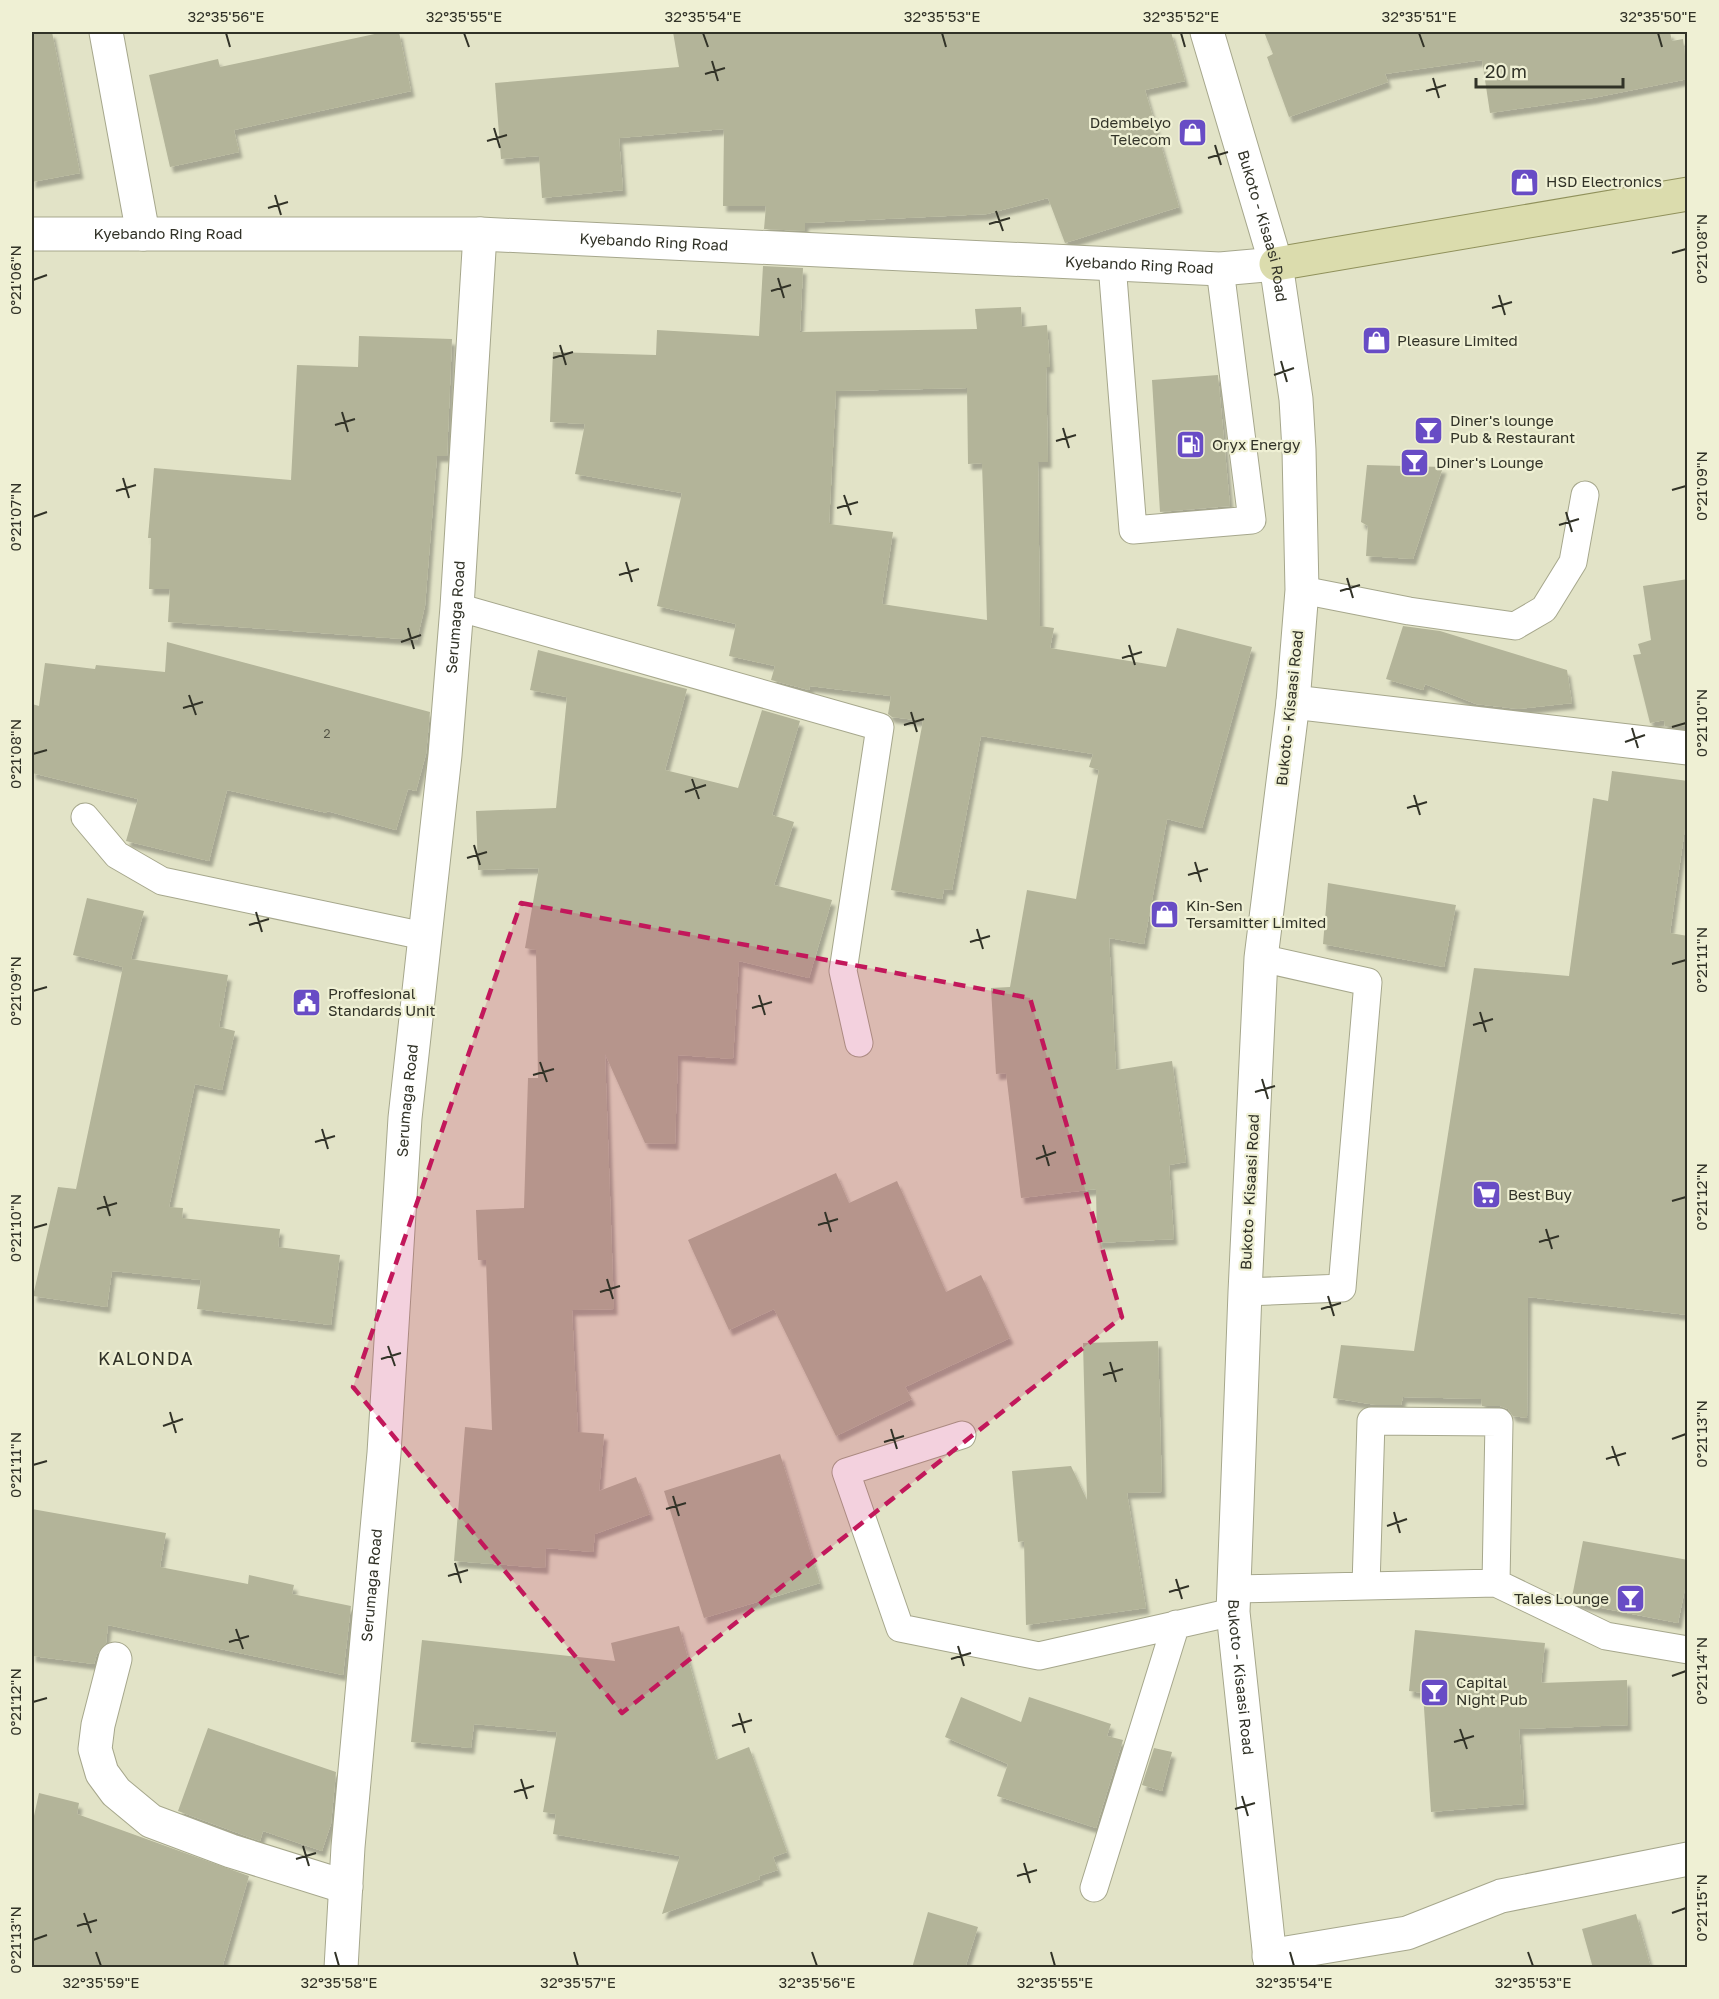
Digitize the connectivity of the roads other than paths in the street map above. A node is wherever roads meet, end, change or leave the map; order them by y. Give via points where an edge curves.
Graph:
1 (106, 32) edge
2 (1208, 32) edge
3 (1688, 194) edge
4 (32, 234) edge
5 (143, 234) junction
6 (480, 234) junction
7 (1112, 264) junction
8 (1276, 264) junction
9 (1220, 269) junction
10 (1585, 495) dead end
11 (1302, 590) junction
12 (457, 607) junction
13 (1293, 702) junction
14 (1688, 748) edge
15 (85, 817) dead end
16 (424, 936) junction
17 (1261, 958) junction
18 (859, 1043) dead end
19 (1245, 1292) junction
20 (962, 1435) dead end
21 (1496, 1583) junction
22 (1366, 1586) junction
23 (1234, 1600) junction
24 (1176, 1624) junction
25 (1688, 1650) edge
26 (115, 1659) dead end
27 (1688, 1859) edge
28 (346, 1887) junction
29 (1094, 1888) dead end
30 (1270, 1962) edge
31 (341, 1968) edge

1 - 5 street
2 - 8 street, Bukoto - Kisaasi Road
3 - 8 main road
4 - 5 street, Kyebando Ring Road
5 - 6 street, Kyebando Ring Road
6 - 7 street, Kyebando Ring Road
6 - 12 street, Serumaga Road
7 - 9 street, Kyebando Ring Road
7 - 9 lane via 1133,530 1252,520
8 - 9 street, Kyebando Ring Road
8 - 11 street, Bukoto - Kisaasi Road via 1296,399
10 - 11 lane via 1572,562 1544,609 1515,626 1408,611
11 - 13 street, Bukoto - Kisaasi Road
12 - 16 street, Serumaga Road
12 - 18 lane via 880,727 843,971
13 - 14 street
13 - 17 street, Bukoto - Kisaasi Road
15 - 16 lane via 117,855 162,881
16 - 28 street, Serumaga Road via 405,1118 384,1453
17 - 19 street, Bukoto - Kisaasi Road
17 - 19 lane via 1368,982 1342,1288
19 - 23 street, Bukoto - Kisaasi Road
20 - 24 lane via 846,1472 900,1628 1039,1656
21 - 22 lane
21 - 22 lane via 1499,1422 1371,1421
21 - 25 lane via 1606,1636
22 - 23 lane
23 - 24 lane
23 - 30 street, Bukoto - Kisaasi Road
24 - 29 lane
26 - 28 street via 95,1749 102,1773 116,1792 151,1821
27 - 30 street via 1501,1896 1407,1932
28 - 31 street, Serumaga Road

